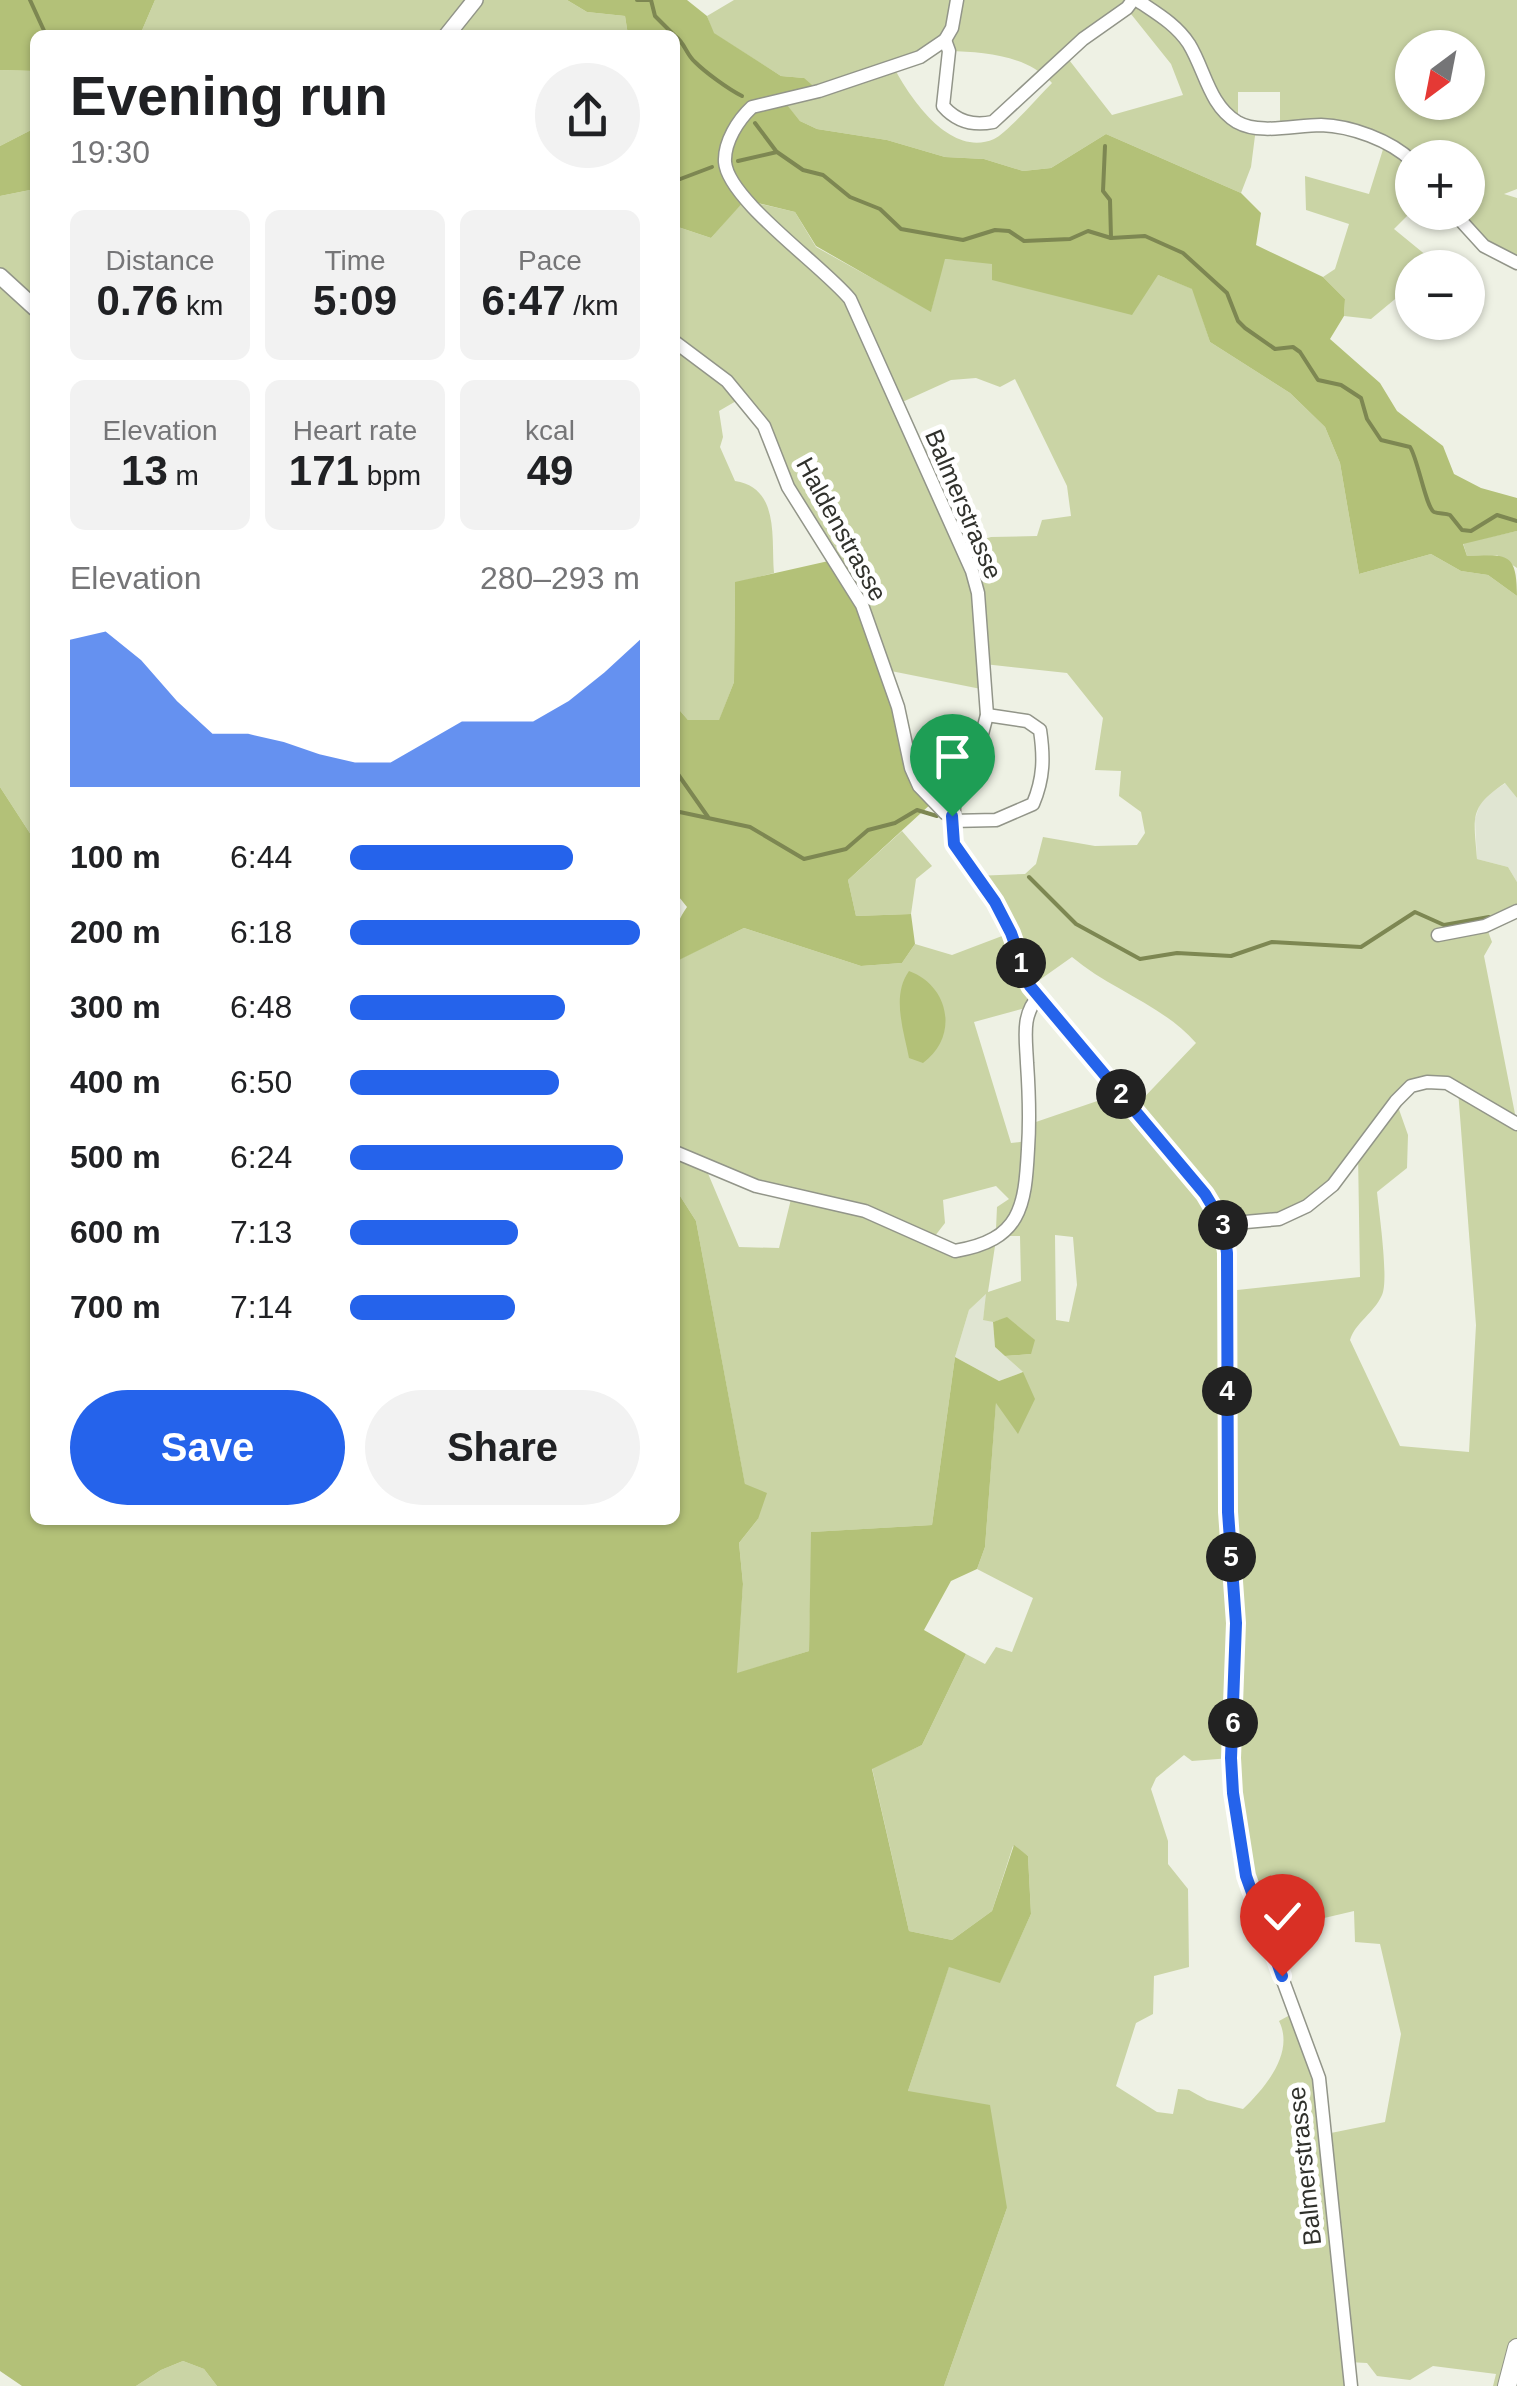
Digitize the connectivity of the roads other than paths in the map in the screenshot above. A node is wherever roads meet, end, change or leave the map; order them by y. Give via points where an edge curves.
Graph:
1 (475, 0) edge
2 (957, 0) edge
3 (1135, 0) edge
4 (450, 30) edge
5 (945, 40) junction
6 (1395, 149) edge
7 (1469, 230) edge
8 (1484, 246) junction
9 (1517, 252) edge
10 (1517, 263) edge
11 (0, 276) edge
12 (30, 303) edge
13 (680, 346) edge
14 (987, 715) junction
15 (952, 818) junction
16 (1517, 911) edge
17 (1438, 935) dead end
18 (1039, 996) junction
19 (1517, 1124) edge
20 (680, 1154) edge
21 (1223, 1224) junction
22 (1517, 2348) edge
23 (1351, 2386) edge
24 (1506, 2386) edge

1 - 4 street
2 - 5 street
3 - 5 street via 993,122 977,125 943,106
3 - 6 street via 1181,34 1214,99 1238,122 1256,128 1325,125
5 - 14 street, Balmerstrasse via 920,57 752,107 726,146 725,165 744,200 850,300 972,570
7 - 8 street
8 - 9 street
8 - 10 street
11 - 12 street
13 - 15 street, Haldenstrasse via 735,389 764,426 788,487 862,605 918,786
14 - 15 street, Balmerstrasse
14 - 15 street via 1027,721 1040,730 1039,789 1033,804 996,820
15 - 18 street, Balmerstrasse via 954,844 995,902
16 - 17 street via 1485,926
18 - 20 street via 1025,1024 1025,1196 1012,1223 994,1238 955,1251 865,1210 756,1186
18 - 21 street, Balmerstrasse
19 - 21 street via 1446,1083 1411,1086 1333,1185 1308,1206 1264,1222
21 - 23 street, Balmerstrasse via 1236,1623 1233,1793 1251,1894 1319,2078
22 - 24 main road

